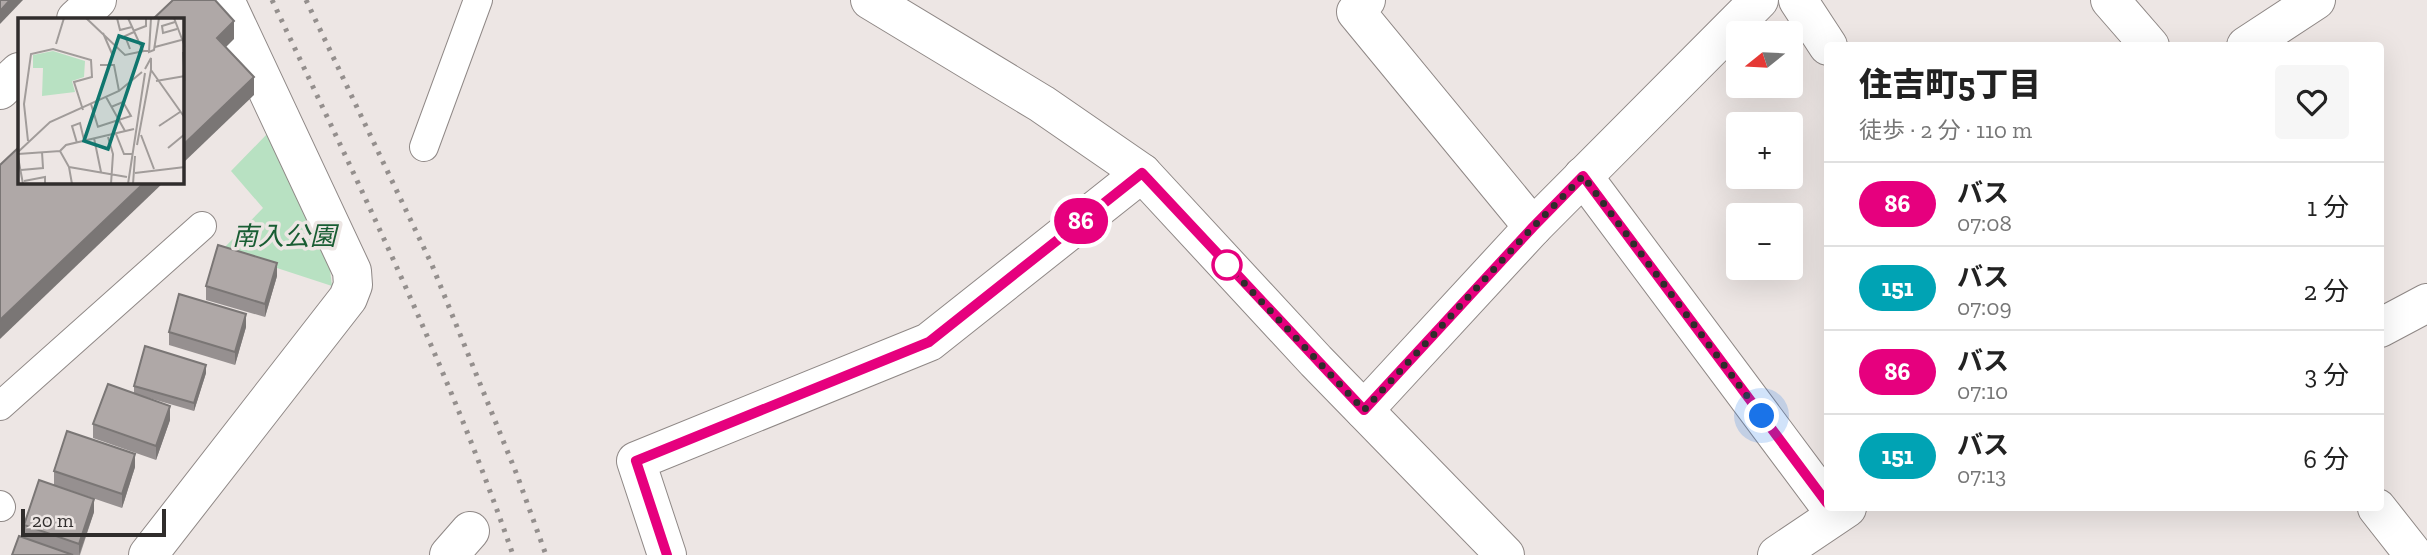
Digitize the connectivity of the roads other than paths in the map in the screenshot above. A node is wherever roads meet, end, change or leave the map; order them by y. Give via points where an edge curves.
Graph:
1 (97, 0) edge
2 (225, 0) edge
3 (478, 0) edge
4 (870, 0) edge
5 (1366, 0) edge
6 (1759, 0) edge
7 (1798, 0) edge
8 (2109, 0) edge
9 (2316, 0) edge
10 (77, 18) edge
11 (1825, 42) edge
12 (2146, 42) edge
13 (2252, 42) edge
14 (18, 73) edge
15 (0, 90) edge
16 (424, 147) dead end
17 (1142, 173) junction
18 (1583, 176) junction
19 (202, 226) dead end
20 (1533, 227) junction
21 (2427, 303) edge
22 (2384, 326) edge
23 (0, 405) edge
24 (1364, 410) junction
25 (1824, 494) edge
26 (1831, 511) edge
27 (2379, 511) edge
28 (148, 555) edge
29 (667, 555) edge
30 (1505, 555) edge
31 (1776, 555) edge
32 (2414, 555) edge

1 - 10 street
2 - 28 street via 352,271 353,285 348,298
3 - 16 lane
4 - 17 street via 1042,104
5 - 20 street via 1356,12
6 - 18 street
7 - 11 street
8 - 12 street
9 - 13 street
14 - 15 street
17 - 24 street
17 - 29 street via 929,342 636,461
18 - 20 street
18 - 25 street
19 - 23 lane
20 - 24 street
21 - 22 street
24 - 30 street
26 - 31 street
27 - 32 street

